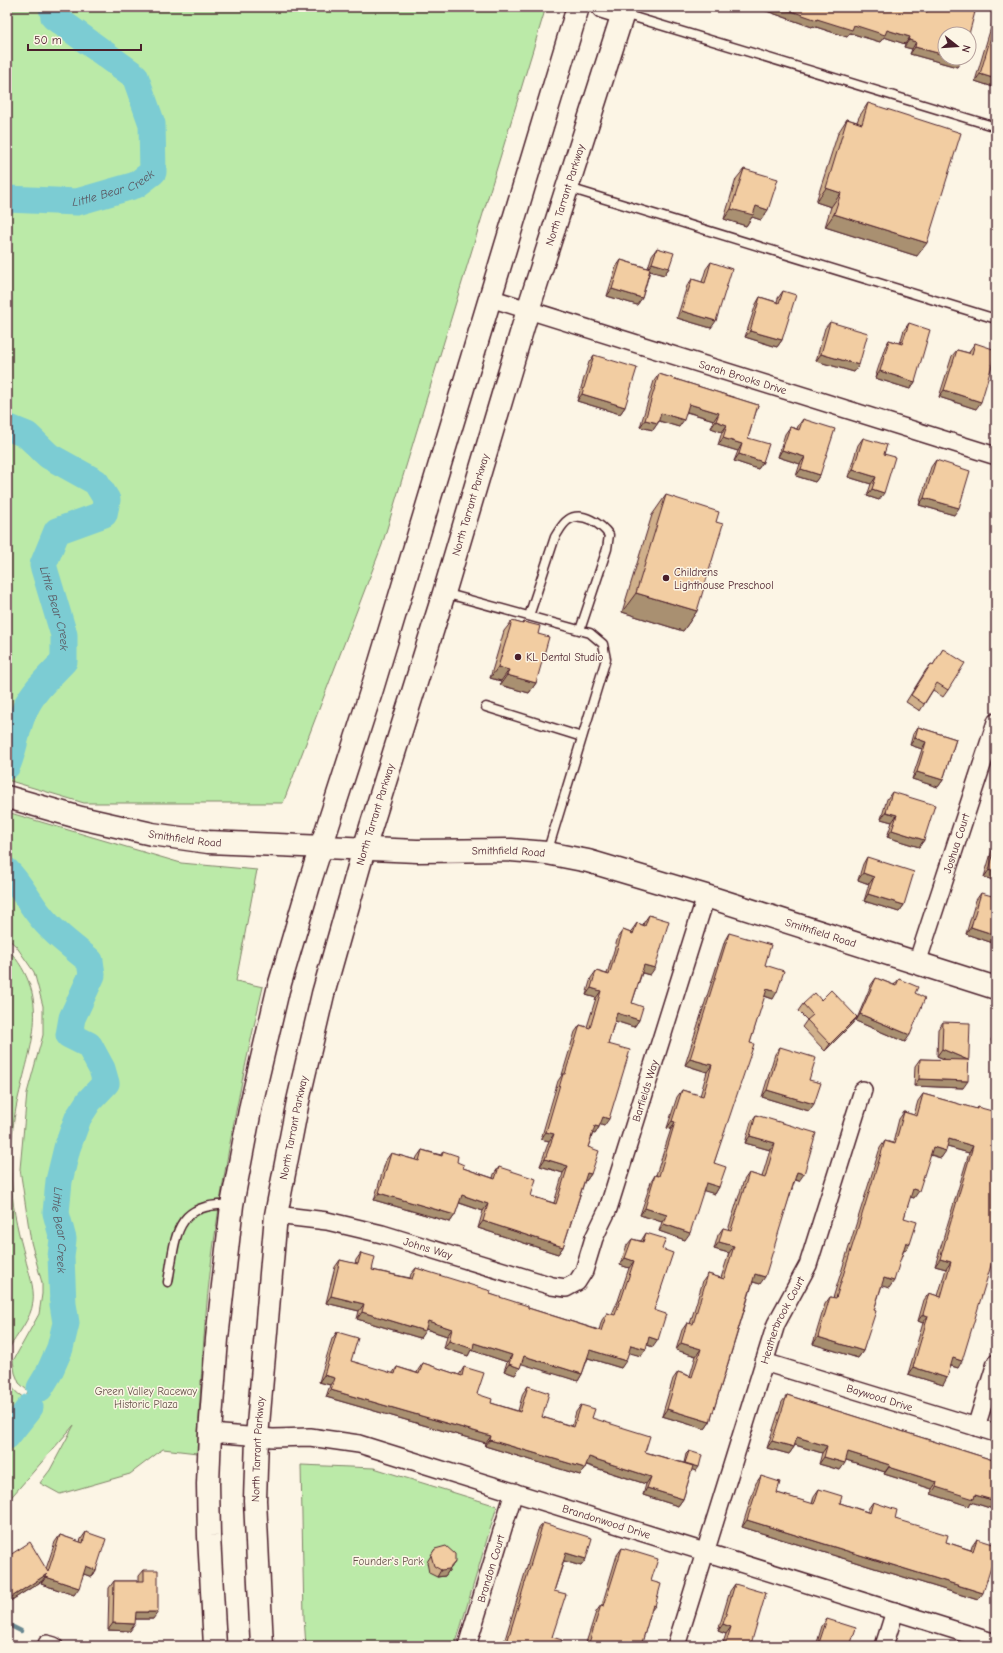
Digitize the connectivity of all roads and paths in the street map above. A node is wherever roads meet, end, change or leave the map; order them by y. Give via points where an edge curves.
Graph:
1 (578, 7) edge
2 (617, 9) edge
3 (996, 127) edge
4 (567, 187) junction
5 (490, 298) junction
6 (528, 310) junction
7 (996, 319) edge
8 (996, 456) edge
9 (444, 592) junction
10 (529, 616) junction
11 (580, 630) junction
12 (486, 707) dead end
13 (996, 722) edge
14 (582, 737) junction
15 (7, 797) edge
16 (320, 847) junction
17 (364, 849) junction
18 (547, 852) junction
19 (706, 896) junction
20 (917, 963) junction
21 (996, 988) edge
22 (863, 1090) dead end
23 (232, 1205) junction
24 (276, 1216) junction
25 (168, 1282) dead end
26 (577, 1282) joint
27 (764, 1362) junction
28 (996, 1363) edge
29 (976, 1427) junction
30 (210, 1433) junction
31 (996, 1433) edge
32 (257, 1436) junction
33 (514, 1492) junction
34 (705, 1553) junction
35 (895, 1611) junction
36 (996, 1643) edge
37 (215, 1646) edge
38 (262, 1646) edge
39 (467, 1646) edge
40 (676, 1646) edge
41 (884, 1646) edge

1 - 5 main road
2 - 3 lane
2 - 4 main road, North Tarrant Parkway
4 - 6 main road, North Tarrant Parkway
4 - 7 lane
5 - 6 street, Sarah Brooks Drive
5 - 16 main road via 372,689
6 - 8 street, Sarah Brooks Drive
6 - 9 main road, North Tarrant Parkway
9 - 10 lane
9 - 17 main road, North Tarrant Parkway
10 - 11 lane
10 - 11 lane via 555,537 561,527 570,518 592,520 603,526 609,535 607,549
11 - 14 lane via 590,633 603,644 606,659
12 - 14 lane
13 - 20 street, Joshua Court
14 - 18 lane
15 - 16 main road, Smithfield Road via 81,818 152,834 208,842
16 - 17 main road, Smithfield Road
16 - 23 main road via 278,990
17 - 18 main road, Smithfield Road
17 - 24 main road, North Tarrant Parkway via 323,994 298,1101
18 - 19 main road, Smithfield Road via 588,861
19 - 20 main road, Smithfield Road
19 - 26 street, Barfields Way via 608,1209 594,1238 584,1271
20 - 21 main road, Smithfield Road
22 - 27 street, Heatherbrook Court via 808,1265 776,1324
23 - 25 lane via 215,1204 186,1216 178,1229
23 - 30 main road via 217,1339
24 - 26 street, Johns Way via 327,1221 382,1234 552,1286 566,1288
24 - 32 main road, North Tarrant Parkway
27 - 29 street, Baywood Drive
27 - 34 street, Heatherbrook Court
28 - 29 street
29 - 31 street, Baywood Drive
30 - 32 street, Brandonwood Drive
30 - 37 main road via 209,1536
32 - 33 street, Brandonwood Drive via 310,1437 359,1444
32 - 38 main road, North Tarrant Parkway via 255,1500
33 - 34 street, Brandonwood Drive
33 - 39 street, Brandon Court
34 - 35 street, Brandonwood Drive
34 - 40 street, Heatherbrook Court
35 - 36 street, Brandonwood Drive
35 - 41 street

